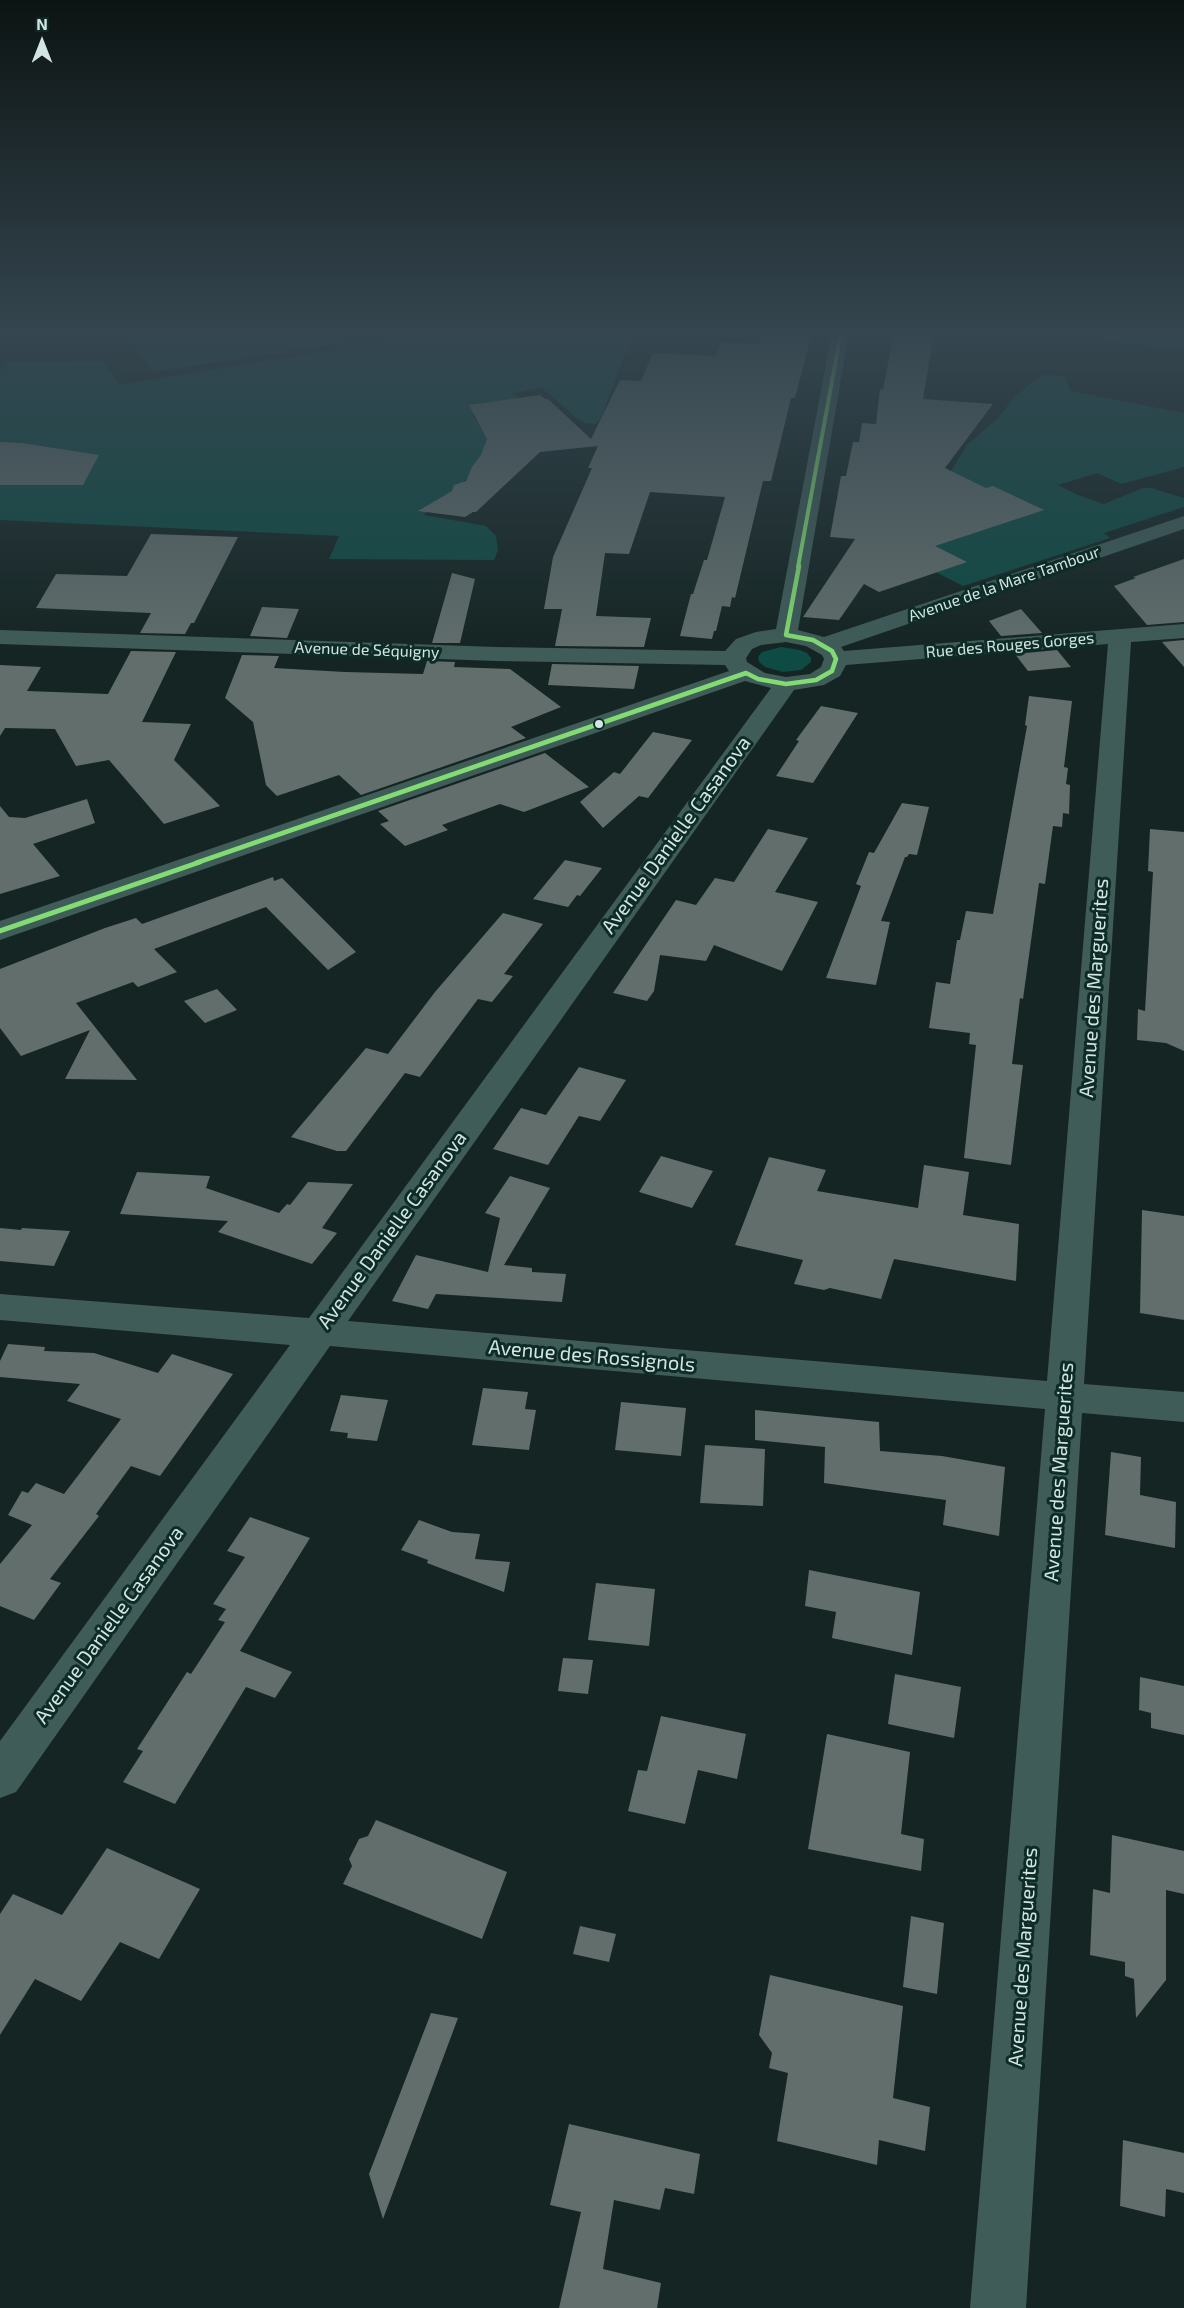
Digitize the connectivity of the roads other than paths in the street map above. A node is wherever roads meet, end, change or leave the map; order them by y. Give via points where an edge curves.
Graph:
1 (822, 440) edge
2 (1184, 522) edge
3 (1184, 631) edge
4 (786, 636) junction
5 (0, 637) edge
6 (1120, 637) junction
7 (830, 652) junction
8 (740, 666) junction
9 (786, 684) junction
10 (0, 931) edge
11 (0, 1307) edge
12 (319, 1332) junction
13 (1065, 1397) junction
14 (1184, 1407) edge
15 (0, 1777) edge
16 (998, 2308) edge

1 - 4 street
2 - 7 street, Avenue de la Mare Tambour
3 - 6 street, Rue des Rouges Gorges
4 - 7 street via 806,639
4 - 8 street via 750,642 737,651
5 - 8 street, Avenue de Séquigny
6 - 7 street, Rue des Rouges Gorges
6 - 13 street, Avenue des Marguerites
7 - 9 street via 832,671 804,683
8 - 9 street, Avenue de Séquigny via 758,679
8 - 10 street
9 - 12 street, Avenue Danielle Casanova
11 - 12 street, Avenue des Rossignols
12 - 13 street, Avenue des Rossignols
12 - 15 street, Avenue Danielle Casanova
13 - 14 street, Avenue des Rossignols
13 - 16 street, Avenue des Marguerites

